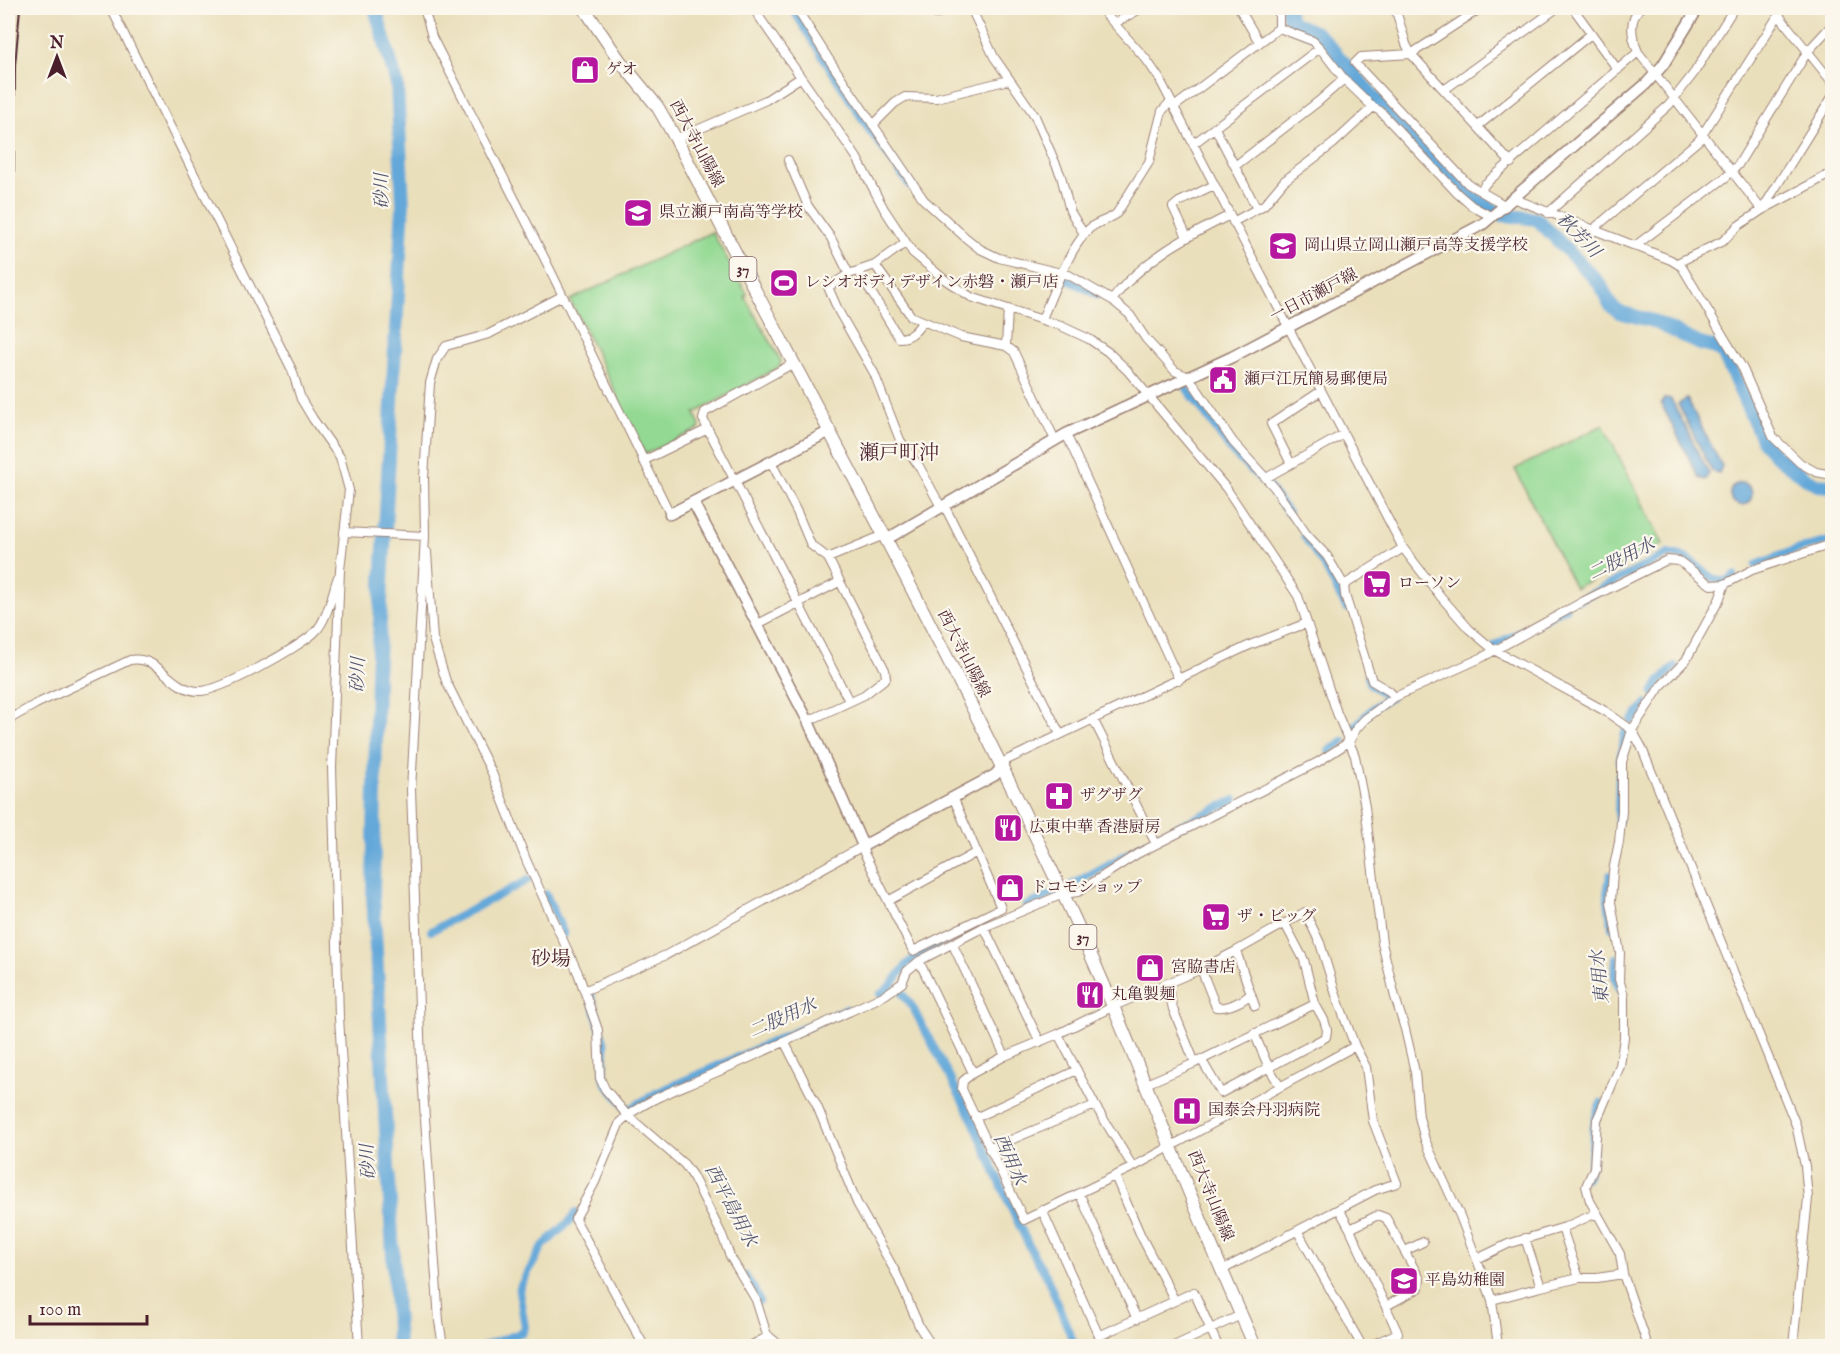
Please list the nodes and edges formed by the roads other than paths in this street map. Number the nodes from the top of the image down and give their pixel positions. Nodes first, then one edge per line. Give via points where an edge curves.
1 (111, 8) edge
2 (424, 8) edge
3 (584, 8) edge
4 (753, 8) edge
5 (796, 8) edge
6 (926, 8) edge
7 (948, 8) edge
8 (971, 8) edge
9 (1100, 8) edge
10 (1142, 8) edge
11 (1239, 8) edge
12 (1279, 8) edge
13 (1400, 8) edge
14 (1481, 8) edge
15 (1557, 8) edge
16 (1574, 8) edge
17 (1698, 8) edge
18 (1734, 8) edge
19 (1635, 9) edge
20 (1778, 9) edge
21 (1114, 23) junction
22 (1833, 25) edge
23 (1279, 28) junction
24 (1591, 34) junction
25 (1259, 42) junction
26 (1320, 48) junction
27 (1808, 51) junction
28 (1638, 52) junction
29 (1411, 54) junction
30 (1618, 70) junction
31 (1655, 75) junction
32 (800, 78) junction
33 (1344, 79) junction
34 (1009, 80) junction
35 (1833, 82) edge
36 (1444, 90) junction
37 (1833, 97) edge
38 (1674, 99) junction
39 (1173, 104) junction
40 (1373, 107) junction
41 (873, 125) junction
42 (1478, 126) junction
43 (1215, 128) junction
44 (1703, 135) junction
45 (676, 139) junction
46 (1193, 144) junction
47 (788, 160) dead end
48 (1511, 163) junction
49 (1235, 166) junction
50 (1732, 172) junction
51 (1833, 173) edge
52 (1214, 184) junction
53 (1481, 191) junction
54 (1257, 209) junction
55 (1503, 209) junction
56 (1762, 210) junction
57 (1548, 213) junction
58 (1231, 218) junction
59 (1594, 231) junction
60 (1084, 234) junction
61 (1187, 237) junction
62 (905, 243) junction
63 (1636, 248) junction
64 (1677, 263) junction
65 (875, 265) junction
66 (859, 272) junction
67 (1062, 273) junction
68 (849, 274) junction
69 (562, 296) junction
70 (1112, 300) junction
71 (1008, 309) junction
72 (1042, 319) junction
73 (922, 322) junction
74 (1288, 326) junction
75 (1006, 346) junction
76 (792, 364) junction
77 (1189, 377) junction
78 (1321, 391) junction
79 (1149, 396) junction
80 (708, 429) junction
81 (828, 432) junction
82 (1066, 434) junction
83 (1344, 434) junction
84 (1055, 440) junction
85 (643, 461) junction
86 (771, 462) junction
87 (1291, 464) junction
88 (1833, 475) edge
89 (1266, 478) junction
90 (735, 481) junction
91 (693, 502) junction
92 (942, 506) junction
93 (670, 514) joint
94 (344, 532) junction
95 (425, 536) junction
96 (885, 537) junction
97 (1833, 544) edge
98 (1402, 548) junction
99 (828, 558) junction
100 (340, 570) junction
101 (839, 582) junction
102 (1725, 584) junction
103 (1344, 585) junction
104 (799, 603) junction
105 (1307, 623) junction
106 (759, 624) junction
107 (1494, 650) junction
108 (1179, 680) junction
109 (1395, 697) junction
110 (849, 701) junction
111 (1093, 719) junction
112 (8, 720) edge
113 (808, 721) junction
114 (1632, 730) junction
115 (1060, 734) junction
116 (1349, 742) junction
117 (1002, 767) junction
118 (953, 797) junction
119 (1156, 844) junction
120 (863, 846) junction
121 (977, 852) junction
122 (1063, 894) junction
123 (888, 901) junction
124 (1285, 924) junction
125 (984, 927) junction
126 (953, 945) junction
127 (1236, 951) junction
128 (919, 961) junction
129 (1201, 969) junction
130 (1167, 983) junction
131 (584, 991) junction
132 (1251, 994) junction
133 (1315, 1004) junction
134 (1255, 1005) dead end
135 (1114, 1006) junction
136 (1254, 1033) junction
137 (1058, 1035) junction
138 (784, 1041) junction
139 (1040, 1042) junction
140 (1355, 1046) junction
141 (1005, 1056) junction
142 (1198, 1061) junction
143 (1269, 1068) junction
144 (1077, 1070) junction
145 (973, 1073) junction
146 (1146, 1084) junction
147 (1280, 1086) junction
148 (1095, 1105) junction
149 (627, 1115) junction
150 (975, 1118) junction
151 (1171, 1146) junction
152 (989, 1149) junction
153 (1133, 1167) junction
154 (1115, 1176) junction
155 (1079, 1193) junction
156 (1339, 1209) junction
157 (1042, 1210) junction
158 (1597, 1213) junction
159 (1562, 1228) junction
160 (1350, 1229) junction
161 (1298, 1232) junction
162 (1525, 1238) junction
163 (1423, 1242) dead end
164 (1405, 1251) junction
165 (1477, 1259) junction
166 (1222, 1270) junction
167 (1623, 1274) junction
168 (1579, 1278) junction
169 (1541, 1287) junction
170 (1174, 1299) junction
171 (1492, 1300) junction
172 (1386, 1306) junction
173 (1241, 1315) junction
174 (1137, 1319) junction
175 (1210, 1330) junction
176 (769, 1336) junction
177 (359, 1347) edge
178 (443, 1347) edge
179 (644, 1347) edge
180 (750, 1347) edge
181 (781, 1347) edge
182 (932, 1347) edge
183 (1174, 1347) edge
184 (1218, 1347) edge
185 (1255, 1347) edge
186 (1362, 1347) edge
187 (1369, 1347) edge
188 (1498, 1347) edge
189 (1648, 1347) edge
190 (1793, 1347) edge

1 - 94 street via 292,370 302,399 340,457 349,490
2 - 69 street via 432,37
3 - 45 main road, 西大寺山陽線 / 37 via 657,106
4 - 32 street
5 - 41 street
6 - 7 street via 936,14
8 - 34 street
9 - 21 street
10 - 21 street
11 - 25 street
12 - 23 street
13 - 29 street via 1397,14
14 - 29 street
15 - 36 street
16 - 24 street
17 - 31 main road, 一日市瀬戸線
18 - 38 street via 1695,73
19 - 28 street via 1633,40
20 - 27 street
20 - 44 street
21 - 39 street via 1146,59
22 - 27 street
23 - 25 street
23 - 26 street via 1313,41
24 - 30 street
24 - 42 street
25 - 39 street
26 - 33 street
26 - 43 street
27 - 35 street
27 - 50 street
28 - 30 street
28 - 31 street
29 - 36 street
29 - 53 street via 1361,57 1355,63 1461,177
30 - 48 street
31 - 38 street
31 - 55 main road, 一日市瀬戸線
32 - 45 street via 766,100
32 - 62 street via 857,158
33 - 40 street
33 - 49 street
34 - 41 street via 936,98 905,97
34 - 60 street via 1035,116 1061,176 1070,211
36 - 42 street
37 - 56 street
38 - 44 street
38 - 57 street
39 - 46 street
39 - 60 street via 1162,111 1149,162 1117,213
40 - 54 street via 1284,181
40 - 55 street via 1472,206
41 - 67 street via 924,200 980,249 999,258
42 - 48 street
43 - 46 street
43 - 49 street
44 - 50 street
44 - 59 street
45 - 76 main road, 西大寺山陽線 / 37
46 - 52 street
47 - 68 street via 808,206 831,238
48 - 53 street
49 - 54 street
50 - 56 street
50 - 63 street
51 - 56 street
52 - 58 street
52 - 61 street via 1173,207
53 - 55 street
54 - 58 street
55 - 57 street
55 - 74 main road, 一日市瀬戸線 via 1473,230
56 - 64 street via 1723,241
57 - 59 street
58 - 61 street
58 - 74 street
59 - 63 street
60 - 67 street
61 - 70 street via 1149,261
62 - 65 street
62 - 71 street via 923,263 971,297
63 - 64 street
64 - 88 street via 1732,348 1773,437 1800,463
65 - 66 street
65 - 73 street via 905,310
66 - 68 street
66 - 73 street via 898,338 918,330
67 - 70 street
67 - 72 street
68 - 92 street via 828,286 874,374 900,440
69 - 85 street
69 - 95 street via 489,334 441,350 430,383
70 - 77 street via 1130,315 1175,371
71 - 72 street
71 - 75 street
72 - 79 street via 1089,339 1108,352
73 - 75 street via 961,337
74 - 77 main road, 一日市瀬戸線
74 - 78 street
75 - 84 street via 1014,352
76 - 80 street via 705,412 703,419
76 - 81 main road, 西大寺山陽線 / 37
77 - 79 main road, 一日市瀬戸線
77 - 89 street via 1233,442
78 - 83 street
78 - 87 street via 1270,424
79 - 82 main road, 一日市瀬戸線
79 - 105 street via 1226,488 1298,596
80 - 85 street
80 - 90 street
81 - 86 main road
81 - 96 main road, 西大寺山陽線 / 37
82 - 84 main road, 一日市瀬戸線
82 - 108 street
83 - 87 street
83 - 98 street
84 - 92 main road, 一日市瀬戸線
85 - 93 street
86 - 90 main road
86 - 99 street via 811,545
87 - 89 street
89 - 103 street via 1327,556
90 - 91 main road
90 - 104 street
91 - 93 main road
91 - 106 main road
92 - 96 main road, 一日市瀬戸線
92 - 115 street
94 - 95 street
94 - 100 street
95 - 131 street via 433,639 446,681 492,773
95 - 178 street via 411,790 421,1061
96 - 99 street
96 - 117 main road, 西大寺山陽線 / 37
97 - 102 street via 1752,570
98 - 103 street
98 - 107 street via 1469,629
99 - 101 street
100 - 112 street via 317,631 224,684 197,691 182,686 141,658
100 - 177 street via 333,727 334,841 339,1017
101 - 104 street
101 - 110 street via 886,678
102 - 107 street via 1711,585 1679,561 1667,560
102 - 114 street via 1686,660 1660,687
103 - 109 street via 1372,681
104 - 106 street
104 - 110 street
105 - 108 street via 1250,645
105 - 116 street
106 - 113 main road
107 - 109 street
107 - 114 street
108 - 111 street
109 - 116 street via 1365,719
110 - 113 street
111 - 115 street
111 - 119 street
113 - 120 main road
114 - 158 street via 1622,762 1622,811 1611,902 1620,953 1624,1037 1620,1066 1597,1120 1594,1168 1586,1186
114 - 190 street via 1796,1125 1808,1198
115 - 117 street via 1007,760
116 - 119 street via 1318,762
116 - 165 street via 1365,807 1382,943 1410,1050 1419,1117 1425,1140
117 - 118 main road via 995,775
117 - 122 main road, 西大寺山陽線 / 37
118 - 120 main road
118 - 121 street
119 - 122 street via 1078,892
120 - 123 street
120 - 131 street via 666,955
121 - 123 street
121 - 123 street via 1001,908 913,951
122 - 125 street
122 - 135 main road, 西大寺山陽線 / 37
124 - 127 street
124 - 133 street via 1304,960
124 - 140 street via 1305,912 1320,943
125 - 126 street
125 - 139 street
126 - 128 street
126 - 141 street
127 - 129 street
127 - 132 street
128 - 138 street via 907,971 902,983 885,995
128 - 145 street
129 - 130 street
129 - 132 street via 1216,1007
130 - 135 street
130 - 142 street via 1173,1009
131 - 149 street via 598,1030 600,1078
132 - 134 street
133 - 136 street
133 - 143 street via 1324,1020 1326,1037
135 - 137 street
135 - 146 main road, 西大寺山陽線 / 37
136 - 142 street
136 - 143 street
137 - 139 street
137 - 144 street
138 - 149 street via 660,1096
138 - 182 street via 817,1106 857,1203
139 - 141 street
140 - 147 street
140 - 156 street via 1366,1066 1373,1121 1397,1183
141 - 145 street
142 - 143 street via 1221,1093
142 - 146 street
143 - 147 street
144 - 148 street
144 - 150 street
145 - 150 street via 963,1081 963,1089
146 - 151 main road, 西大寺山陽線 / 37
147 - 151 street
148 - 152 street
148 - 153 street
149 - 176 street via 692,1175 730,1256 756,1300
149 - 179 street via 620,1122 575,1219
150 - 152 street
151 - 153 street
151 - 166 main road, 西大寺山陽線 / 37
152 - 157 street via 1024,1220
153 - 154 street
154 - 155 street
154 - 170 street
155 - 157 street
155 - 174 street
156 - 160 street
156 - 161 street
157 - 174 street via 1099,1336
158 - 159 street
158 - 167 street via 1620,1254
159 - 162 street
159 - 168 street
160 - 164 street via 1378,1215 1386,1218
160 - 172 street
161 - 166 street
161 - 186 street
162 - 165 street
162 - 169 street
163 - 164 street
164 - 172 street via 1420,1279 1419,1288
165 - 171 street
166 - 173 main road, 西大寺山陽線 / 37
167 - 168 street
167 - 189 street
168 - 169 street
169 - 171 street
170 - 174 street
170 - 175 street via 1194,1292
171 - 188 street
172 - 187 street via 1398,1333
173 - 175 street
173 - 185 main road, 西大寺山陽線 / 37
175 - 183 street
175 - 184 street
176 - 180 street
176 - 181 street

